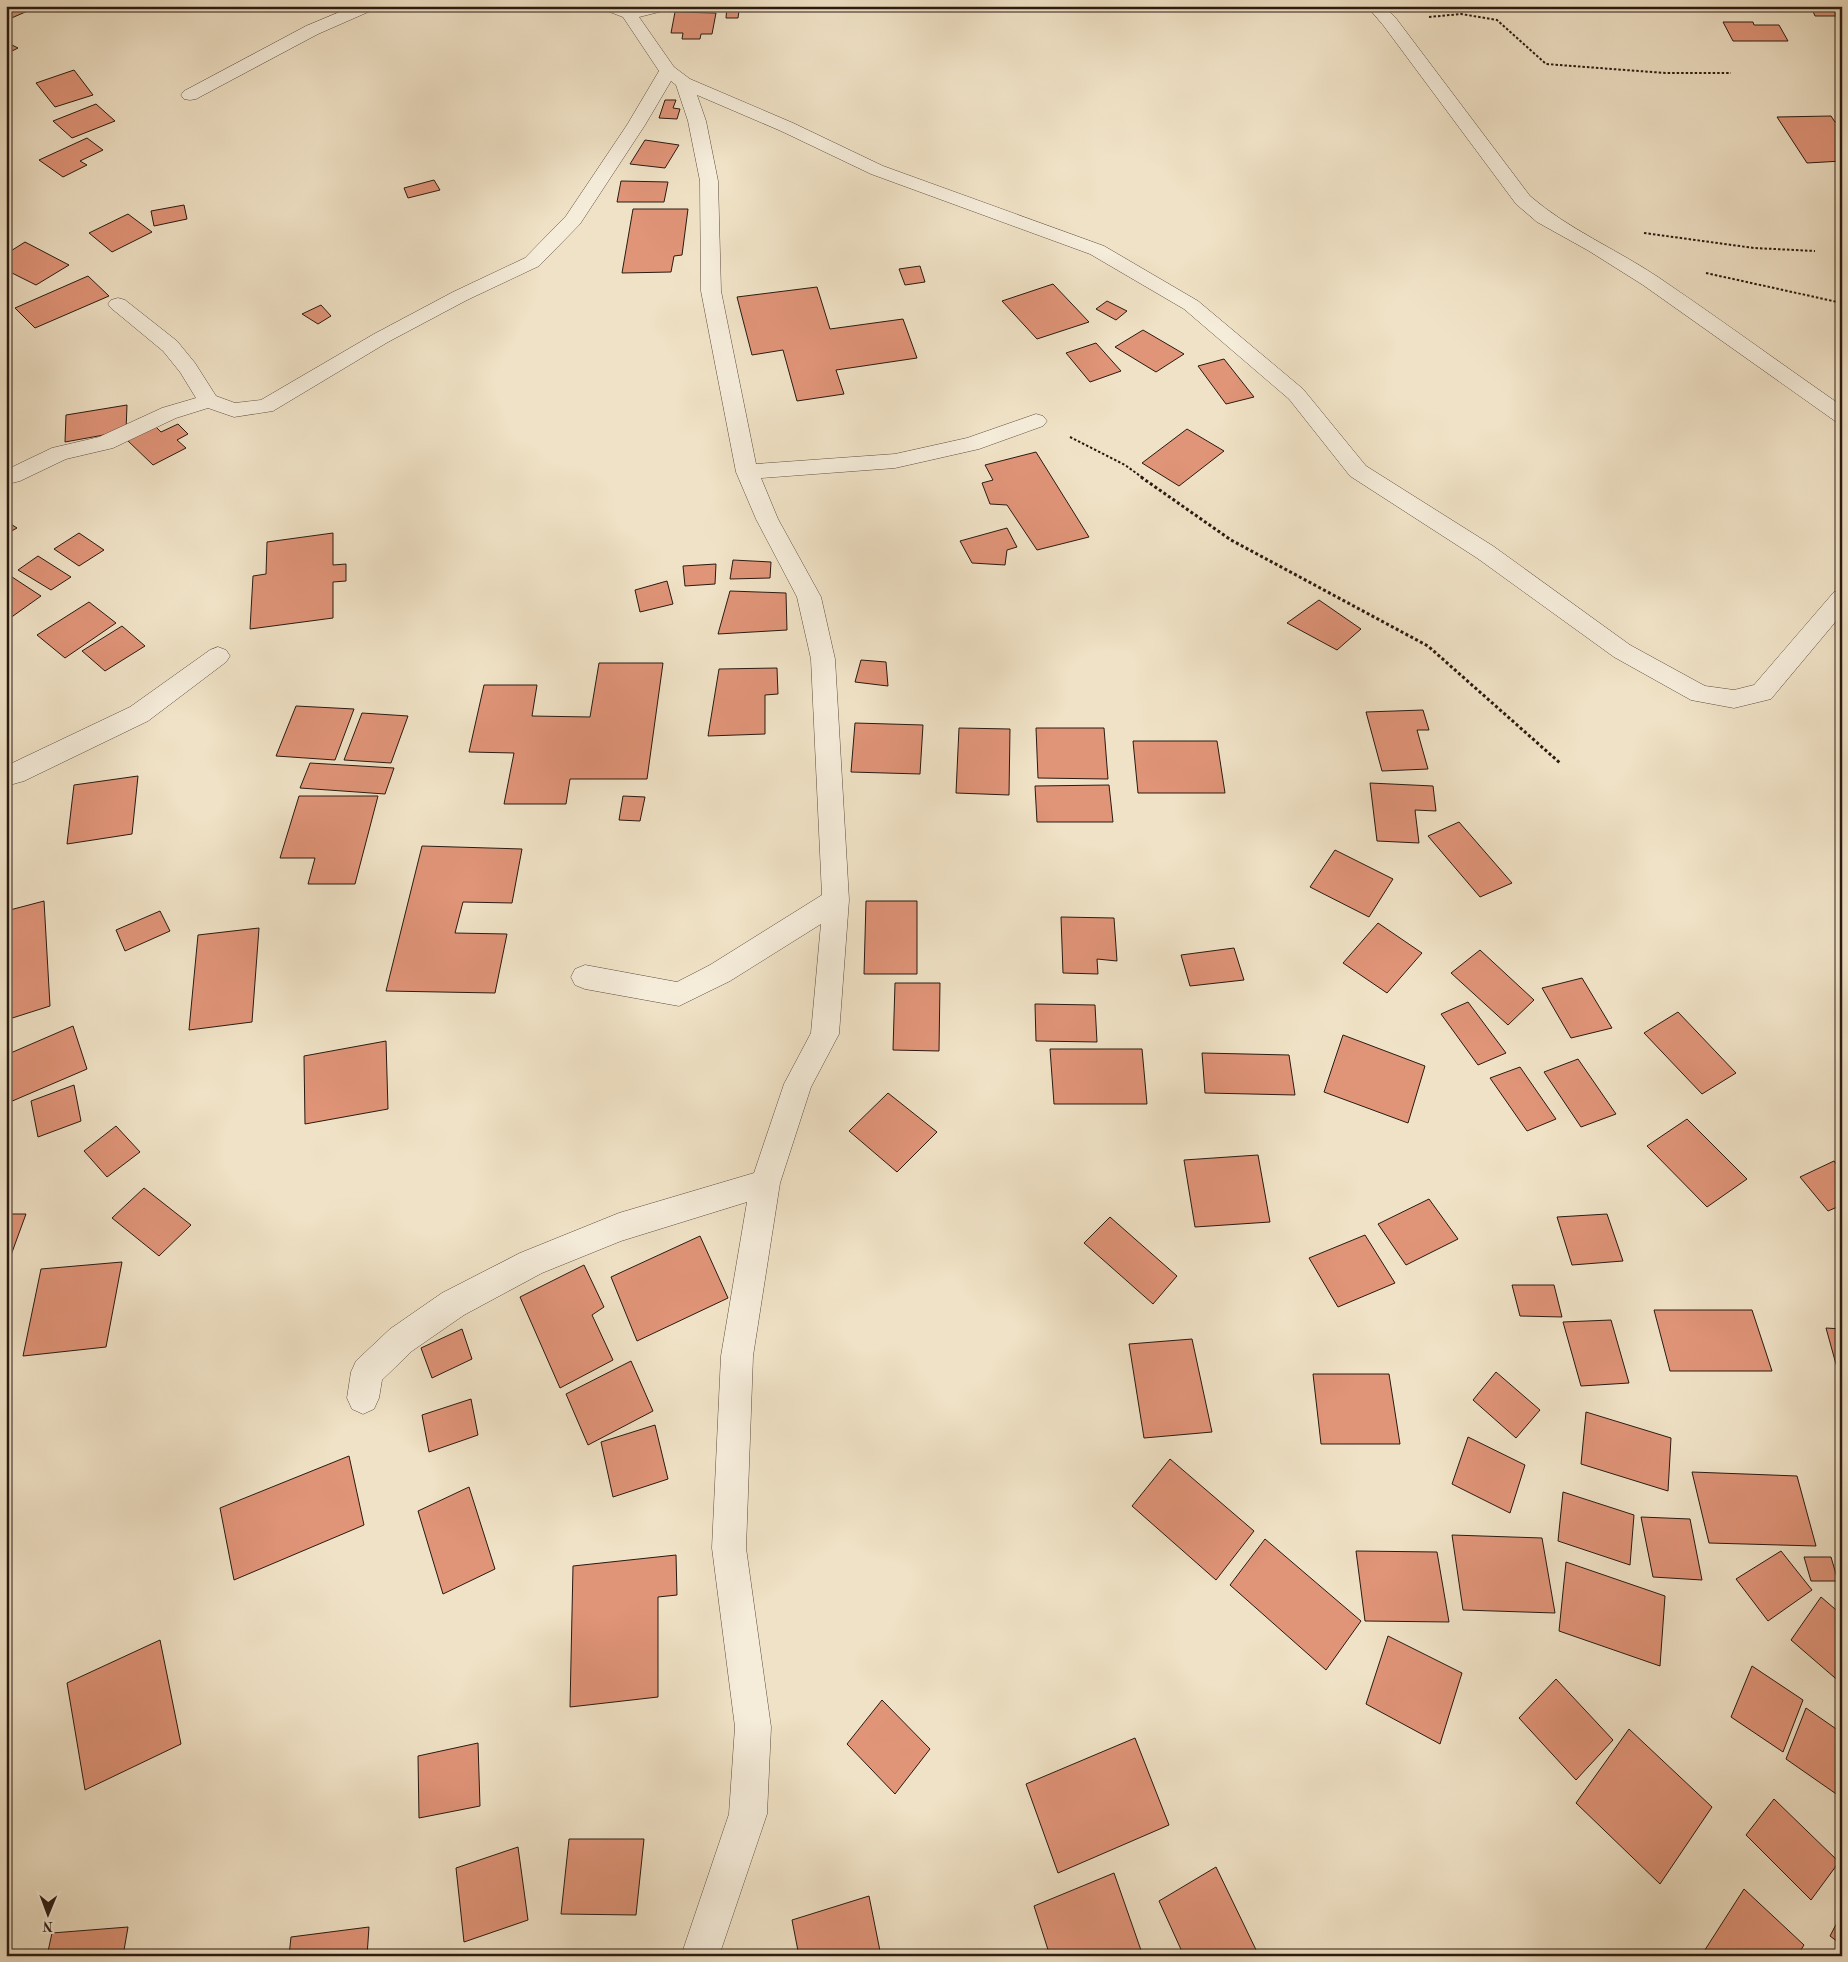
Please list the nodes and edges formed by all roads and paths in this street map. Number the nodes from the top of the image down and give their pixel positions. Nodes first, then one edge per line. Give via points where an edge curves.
1 (369, 6) edge
2 (665, 6) edge
3 (1375, 6) edge
4 (619, 9) edge
5 (1389, 21) junction
6 (668, 71) junction
7 (1731, 73) dead end
8 (684, 83) junction
9 (190, 95) dead end
10 (1642, 233) dead end
11 (1815, 251) dead end
12 (1700, 272) dead end
13 (1842, 303) edge
14 (118, 304) dead end
15 (209, 401) junction
16 (1842, 416) edge
17 (1036, 421) joint
18 (746, 472) junction
19 (12, 476) dead end
20 (1842, 598) edge
21 (218, 656) dead end
22 (1560, 763) dead end
23 (6, 776) edge
24 (836, 900) junction
25 (586, 977) dead end
26 (765, 1182) junction
27 (363, 1398) dead end
28 (700, 1956) edge

1 - 9 street via 312,30
2 - 4 street
3 - 5 street
4 - 6 street
5 - 7 path via 1461,14 1497,20 1546,64 1665,73
5 - 16 street via 1523,200 1544,218 1650,281
6 - 8 street
6 - 15 street via 636,126 573,220 532,262 381,338 266,406 234,410
8 - 18 street via 697,120 709,181 711,291
8 - 20 street via 877,170 1098,250 1191,305 1296,394 1358,471 1485,552 1622,651 1700,694 1734,699 1762,693
10 - 11 path via 1754,248
12 - 13 path
14 - 15 street via 170,346
15 - 19 street via 168,413 105,443 60,453
17 - 18 street via 971,444 895,461
17 - 22 path via 1124,465 1231,540 1428,646
18 - 24 street via 767,519 810,597 823,659
21 - 23 street via 139,714
24 - 25 street via 720,973 678,994
24 - 26 street via 825,1034 798,1084
26 - 27 street via 619,1227 531,1263 453,1304 401,1340 367,1372
26 - 28 street via 737,1356 729,1548 753,1727 748,1814

